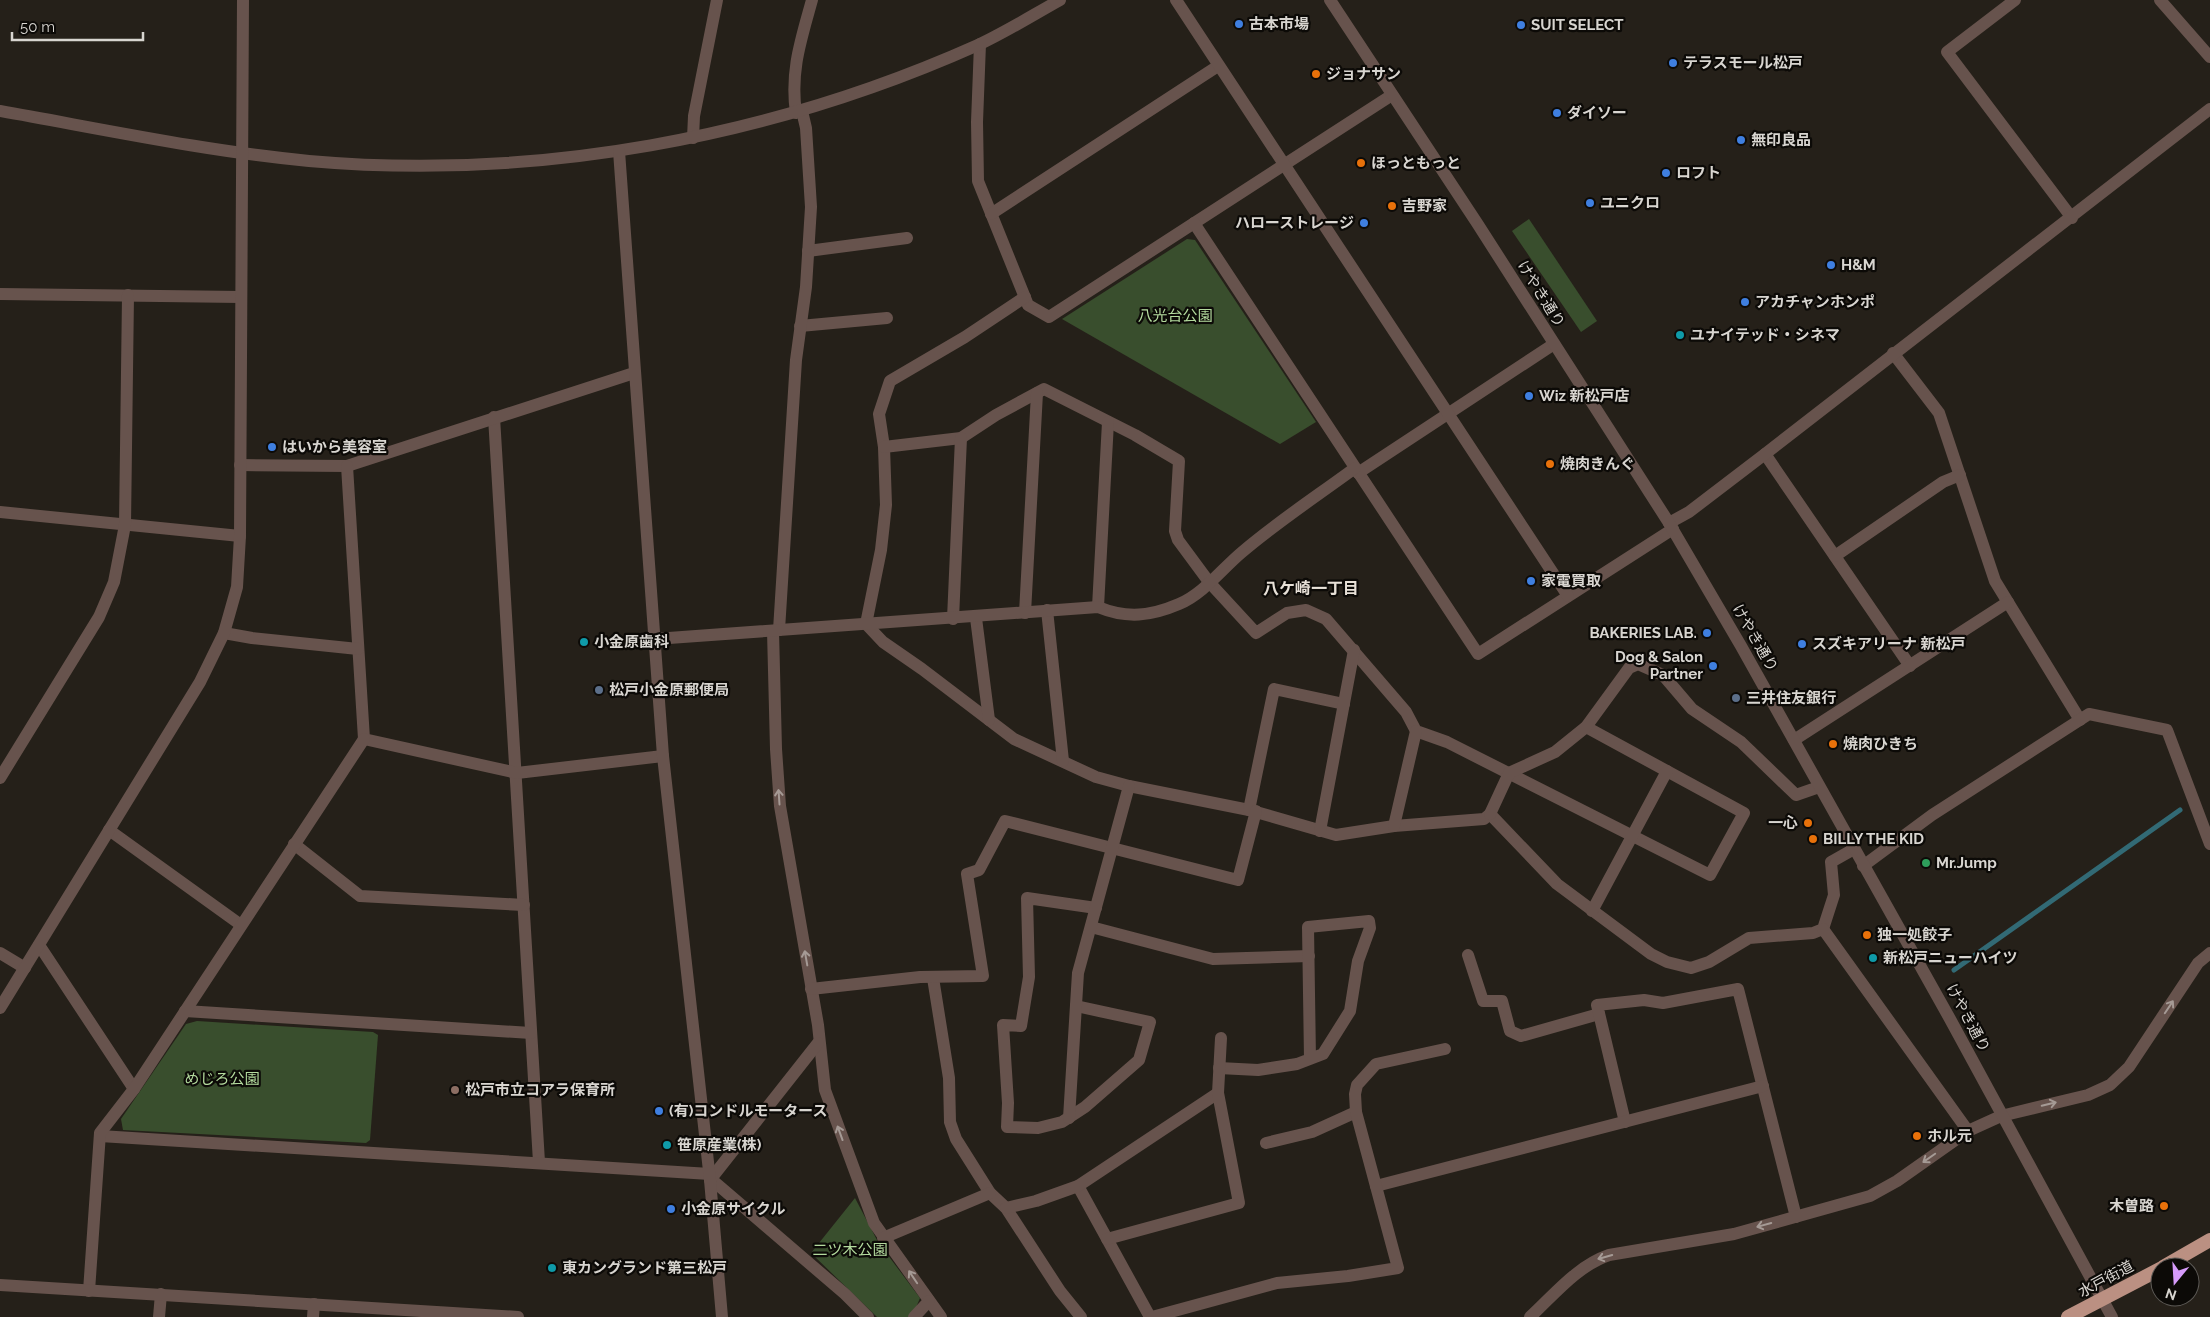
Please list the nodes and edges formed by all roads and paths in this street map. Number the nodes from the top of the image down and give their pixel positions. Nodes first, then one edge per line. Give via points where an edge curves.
1 (243, 0) edge
2 (717, 0) edge
3 (812, 0) edge
4 (1060, 0) edge
5 (1176, 0) edge
6 (1330, 0) edge
7 (2015, 0) edge
8 (2160, 0) edge
9 (980, 44) junction
10 (2210, 57) edge
11 (1218, 66) junction
12 (1392, 95) junction
13 (2210, 109) edge
14 (0, 111) edge
15 (799, 112) junction
16 (693, 138) junction
17 (619, 151) junction
18 (242, 153) junction
19 (1286, 166) junction
20 (991, 214) junction
21 (2072, 218) junction
22 (1194, 223) junction
23 (907, 238) dead end
24 (808, 251) junction
25 (0, 294) edge
26 (128, 295) junction
27 (241, 297) junction
28 (1025, 298) junction
29 (887, 318) dead end
30 (800, 326) junction
31 (1554, 344) junction
32 (1893, 353) junction
33 (634, 373) junction
34 (1037, 393) junction
35 (1448, 414) junction
36 (494, 417) junction
37 (1108, 422) junction
38 (961, 438) junction
39 (884, 447) junction
40 (1765, 454) junction
41 (240, 465) junction
42 (348, 466) junction
43 (1356, 471) junction
44 (1960, 475) junction
45 (0, 512) edge
46 (126, 525) junction
47 (1671, 526) junction
48 (240, 536) junction
49 (1835, 556) junction
50 (1209, 582) junction
51 (1568, 596) junction
52 (2008, 602) junction
53 (1098, 607) junction
54 (1047, 610) junction
55 (1025, 613) junction
56 (976, 618) junction
57 (953, 619) junction
58 (866, 624) junction
59 (776, 631) junction
60 (224, 633) junction
61 (655, 638) junction
62 (358, 649) junction
63 (1354, 650) junction
64 (1910, 666) junction
65 (1344, 704) junction
66 (989, 720) junction
67 (2080, 720) junction
68 (1586, 727) junction
69 (1416, 731) junction
70 (364, 739) junction
71 (1794, 740) junction
72 (663, 756) junction
73 (1063, 761) junction
74 (1667, 771) junction
75 (517, 773) junction
76 (1510, 773) junction
77 (0, 778) edge
78 (1129, 786) junction
79 (1820, 787) junction
80 (1252, 810) junction
81 (1490, 814) junction
82 (1394, 826) junction
83 (109, 830) junction
84 (1320, 831) junction
85 (1632, 834) junction
86 (294, 844) junction
87 (2210, 844) edge
88 (1113, 848) junction
89 (1854, 849) junction
90 (1863, 866) junction
91 (524, 905) junction
92 (1096, 908) junction
93 (1592, 911) junction
94 (241, 925) junction
95 (1091, 927) junction
96 (1823, 930) junction
97 (39, 945) junction
98 (0, 953) edge
99 (2210, 953) edge
100 (1468, 955) dead end
101 (1308, 956) junction
102 (25, 968) junction
103 (933, 978) junction
104 (812, 990) junction
105 (1076, 1006) junction
106 (0, 1008) edge
107 (185, 1011) junction
108 (1599, 1014) junction
109 (531, 1033) junction
110 (1221, 1038) dead end
111 (818, 1043) junction
112 (1445, 1049) dead end
113 (1310, 1060) junction
114 (1218, 1068) junction
115 (1764, 1086) junction
116 (134, 1089) junction
117 (1218, 1093) junction
118 (1356, 1112) junction
119 (2001, 1116) junction
120 (1069, 1118) junction
121 (1625, 1122) junction
122 (1968, 1131) junction
123 (100, 1136) junction
124 (1266, 1143) dead end
125 (539, 1162) junction
126 (710, 1178) junction
127 (1078, 1186) junction
128 (1376, 1186) junction
129 (990, 1193) junction
130 (1006, 1208) junction
131 (1796, 1217) junction
132 (883, 1238) junction
133 (1107, 1239) junction
134 (2210, 1240) edge
135 (2180, 1257) edge
136 (2150, 1274) edge
137 (0, 1285) edge
138 (90, 1290) junction
139 (161, 1294) junction
140 (2103, 1300) junction
141 (929, 1301) junction
142 (313, 1310) edge
143 (159, 1317) edge
144 (518, 1317) edge
145 (722, 1317) edge
146 (868, 1317) edge
147 (914, 1317) edge
148 (941, 1317) edge
149 (1081, 1317) edge
150 (1151, 1317) edge
151 (1530, 1317) edge
152 (2068, 1317) edge
153 (2112, 1317) edge

1 - 18 street
2 - 16 street via 694,116
3 - 15 street via 794,66 793,91
4 - 9 street
5 - 11 street
6 - 12 street, けやき通り
7 - 21 street via 1947,52
8 - 10 street
9 - 15 street via 850,96
9 - 20 street via 978,181
11 - 19 street
11 - 20 street
12 - 19 street
12 - 31 street, けやき通り
13 - 21 street
14 - 18 street
15 - 16 street
15 - 24 street via 806,128 812,208
16 - 17 street
17 - 18 street via 519,162 436,165 319,161
17 - 33 street
18 - 27 street
19 - 22 street
19 - 35 street
20 - 28 street
21 - 32 street
22 - 28 street via 1049,317 1028,305
22 - 43 street
23 - 24 street
24 - 30 street
25 - 26 street
26 - 27 street
26 - 46 street
27 - 41 street
28 - 39 street via 890,381 879,414
29 - 30 street
30 - 59 street
31 - 35 street
31 - 47 street, けやき通り
32 - 40 street
32 - 44 street via 1940,413
33 - 36 street
33 - 61 street
34 - 37 street via 1044,389
34 - 38 street
34 - 55 street
35 - 43 street
35 - 51 street
36 - 42 street
36 - 75 street
37 - 50 street via 1179,461 1175,532
37 - 53 street
38 - 39 street
38 - 57 street
39 - 58 street via 886,505 882,550
40 - 47 street
40 - 49 street
41 - 42 street
41 - 48 street
42 - 62 street
43 - 50 street via 1242,552
43 - 51 street via 1478,654
44 - 49 street via 1943,482
44 - 52 street via 1990,568
45 - 46 street
46 - 48 street
46 - 77 street via 114,582 99,617
47 - 51 street
47 - 71 street, けやき通り
48 - 60 street via 237,587
49 - 64 street
50 - 53 street via 1181,604 1150,615 1116,614
50 - 63 street via 1256,633 1287,613 1306,610 1326,619
52 - 64 street
52 - 67 street
53 - 54 street
54 - 55 street
54 - 73 street
55 - 56 street
56 - 57 street
56 - 66 street
57 - 58 street
58 - 59 street
58 - 66 street via 884,642
59 - 61 street
104 -> 59 street via 780,806 776,749
60 - 62 street
60 - 83 street via 200,682
61 - 72 street
62 - 70 street
63 - 65 street
63 - 69 street via 1406,712
64 - 71 street
65 - 80 street via 1274,689
65 - 84 street
66 - 73 street via 1014,739
67 - 87 street via 2089,714 2167,730
67 - 90 street via 1932,814
68 - 74 street
68 - 76 street via 1555,752
68 - 79 street via 1629,668 1638,664 1663,675 1692,709 1741,742 1796,795
69 - 76 street via 1447,742
69 - 82 street
70 - 75 street
70 - 86 street
71 - 79 street, けやき通り
72 - 75 street
72 - 126 street
73 - 78 street
74 - 85 street
74 - 85 street via 1744,813 1710,875
75 - 91 street
76 - 81 street
76 - 85 street
78 - 80 street
78 - 88 street
79 - 89 street, けやき通り
80 - 84 street
80 - 88 street via 1238,880
81 - 82 street via 1484,819
81 - 93 street via 1557,884
82 - 84 street via 1336,835
83 - 94 street
83 - 97 street
85 - 93 street
86 - 91 street via 360,896
86 - 94 street
88 - 92 street
88 - 103 street via 1005,821 980,870 967,874 983,976
89 - 90 street, けやき通り
89 - 96 street via 1831,862 1834,895
90 - 119 street, けやき通り
91 - 109 street
92 - 95 street
92 - 120 street via 1027,898 1029,977 1021,1026 1003,1025 1007,1127 1038,1128
93 - 96 street via 1651,954 1691,968 1709,962 1749,938
94 - 107 street
95 - 101 street via 1213,959
95 - 105 street via 1078,973
96 - 122 street
97 - 102 street
97 - 116 street
98 - 102 street
119 -> 99 street via 2088,1095 2110,1084 2129,1067 2198,963
100 - 108 street via 1482,1001 1502,1001 1510,1031 1521,1036
101 - 113 street
101 - 113 street via 1308,926 1369,921 1370,928 1358,961 1350,1011 1323,1054
102 - 106 street
103 - 104 street
103 - 129 street via 949,1078 950,1122 962,1151
104 - 111 street
105 - 120 street
105 - 120 street via 1150,1022 1139,1060
107 - 109 street
107 - 116 street
108 - 115 street via 1597,1005 1644,1000 1663,1003 1738,988
108 - 121 street
109 - 125 street
110 - 114 street
111 - 126 street
132 -> 111 street via 861,1191 825,1090
112 - 118 street via 1376,1064 1357,1085
113 - 114 street via 1258,1070
114 - 117 street
115 - 121 street
115 - 131 street
116 - 123 street
117 - 127 street
117 - 133 street via 1239,1203
118 - 124 street via 1312,1132
118 - 128 street
119 - 122 street
119 - 140 street, けやき通り
121 - 128 street
122 -> 131 street via 1870,1196
123 - 125 street
123 - 138 street
125 - 126 street
126 - 145 street
126 - 146 street
127 - 130 street
127 - 133 street
128 - 150 street via 1398,1268 1277,1283
129 - 130 street
129 - 132 street
130 - 149 street via 1060,1291
131 -> 151 street via 1701,1240 1609,1255 1583,1268
141 -> 132 street
133 - 150 street
134 - 135 highway
136 - 140 highway, 水戸街道
137 - 138 street
138 - 139 street
139 - 142 street
139 - 143 street
140 - 152 highway, 水戸街道
140 - 153 street, けやき通り
141 - 147 street
141 - 148 street
142 - 144 street

